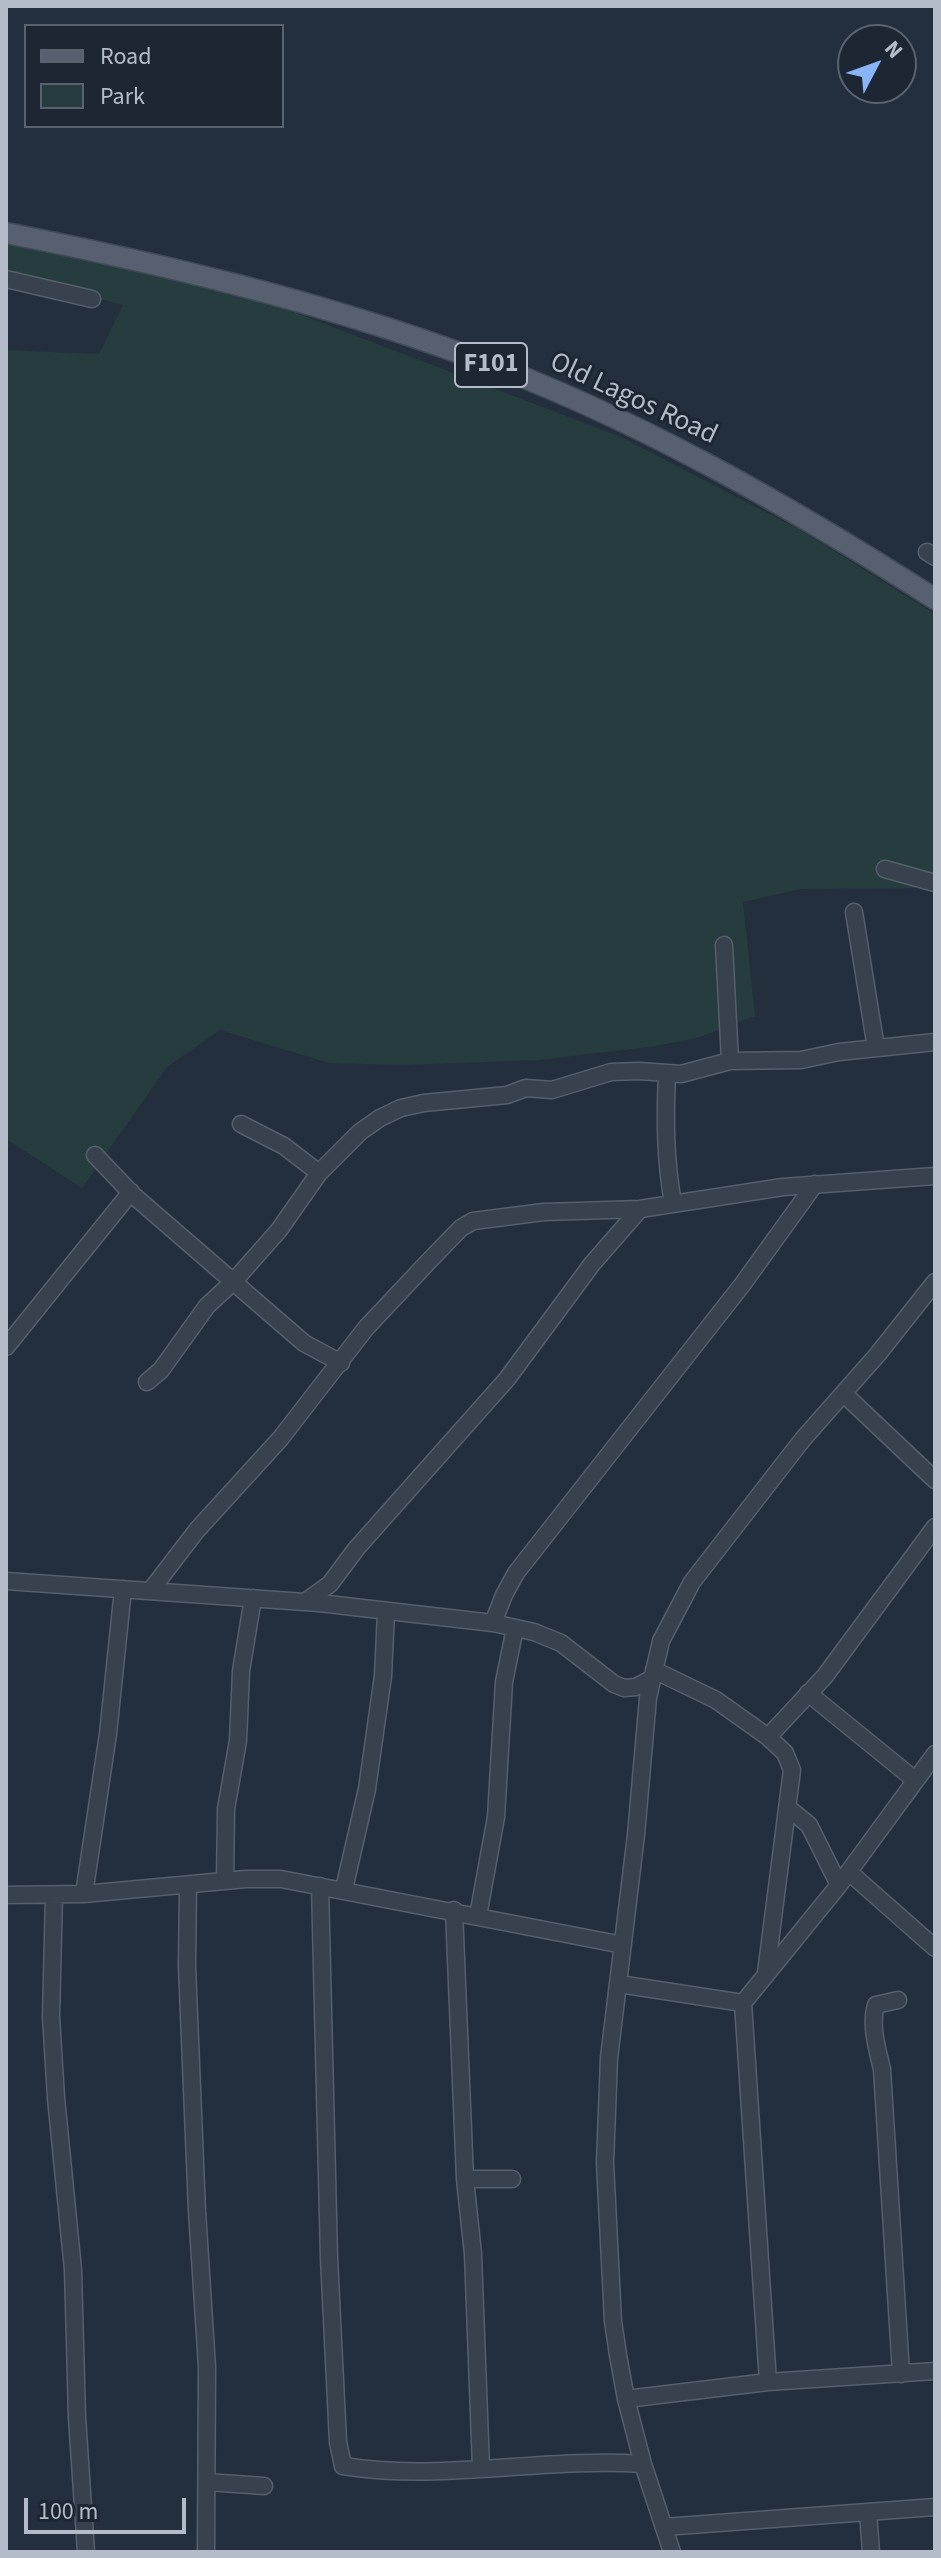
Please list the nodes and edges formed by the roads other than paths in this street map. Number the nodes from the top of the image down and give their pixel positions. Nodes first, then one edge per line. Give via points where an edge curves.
1 (6, 233) edge
2 (6, 279) edge
3 (92, 299) dead end
4 (935, 599) edge
5 (885, 869) dead end
6 (935, 883) edge
7 (854, 912) dead end
8 (724, 945) dead end
9 (935, 1042) edge
10 (876, 1048) junction
11 (730, 1061) junction
12 (667, 1074) junction
13 (241, 1124) dead end
14 (95, 1155) dead end
15 (319, 1173) junction
16 (935, 1176) edge
17 (815, 1184) junction
18 (131, 1192) junction
19 (673, 1203) junction
20 (640, 1209) junction
21 (616, 1211) junction
22 (618, 1233) junction
23 (234, 1281) junction
24 (935, 1282) edge
25 (6, 1347) edge
26 (341, 1363) junction
27 (147, 1382) dead end
28 (844, 1394) junction
29 (935, 1480) edge
30 (935, 1527) edge
31 (6, 1581) edge
32 (330, 1584) junction
33 (123, 1589) junction
34 (151, 1590) junction
35 (253, 1598) junction
36 (305, 1602) junction
37 (333, 1605) junction
38 (386, 1612) junction
39 (493, 1623) junction
40 (515, 1628) junction
41 (653, 1674) junction
42 (808, 1693) junction
43 (768, 1737) junction
44 (933, 1760) edge
45 (915, 1780) junction
46 (788, 1808) junction
47 (844, 1879) junction
48 (225, 1881) junction
49 (188, 1885) junction
50 (320, 1886) junction
51 (344, 1889) junction
52 (84, 1894) junction
53 (6, 1895) edge
54 (54, 1895) junction
55 (454, 1910) junction
56 (478, 1916) junction
57 (623, 1945) junction
58 (935, 1948) edge
59 (766, 1975) junction
60 (619, 1984) junction
61 (898, 2000) dead end
62 (743, 2003) junction
63 (465, 2179) junction
64 (512, 2179) dead end
65 (935, 2371) edge
66 (901, 2374) junction
67 (768, 2382) junction
68 (626, 2399) junction
69 (643, 2464) junction
70 (481, 2468) junction
71 (207, 2482) junction
72 (264, 2486) dead end
73 (935, 2507) edge
74 (868, 2513) junction
75 (664, 2527) junction
76 (86, 2552) edge
77 (206, 2552) edge
78 (672, 2552) edge
79 (871, 2552) edge

1 - 4 main road, Old Lagos Road / F101 via 261,289 470,356 607,415 737,480
2 - 3 street
5 - 6 street
7 - 10 street
8 - 11 street
9 - 10 street
10 - 11 street via 801,1060
11 - 12 street
12 - 15 street via 611,1072 552,1090 526,1088 401,1108 360,1132
12 - 19 street via 667,1171
13 - 15 street via 284,1146
14 - 18 street
15 - 23 street
16 - 17 street
17 - 19 street
17 - 39 street via 516,1573
18 - 23 street
18 - 25 street
19 - 20 street
20 - 21 street
20 - 22 street
21 - 22 street
21 - 26 street via 544,1212 473,1221 366,1328
22 - 32 street via 507,1379
23 - 26 street via 304,1343
23 - 27 street via 207,1306
24 - 28 street
26 - 34 street
28 - 29 street
28 - 41 street via 692,1582 661,1641
30 - 42 street
31 - 33 street
32 - 36 street
32 - 37 street
33 - 34 street
33 - 52 street
34 - 35 street
35 - 36 street
35 - 48 street via 226,1809
36 - 37 street
37 - 38 street
38 - 39 street
38 - 51 street via 367,1789
39 - 40 street
40 - 41 street via 561,1643 624,1688 636,1687
40 - 56 street via 504,1682 496,1817
41 - 43 street via 716,1700
41 - 57 street
42 - 43 street
42 - 45 street
43 - 46 street via 785,1753 792,1770
44 - 45 street
45 - 47 street
46 - 47 street via 809,1825
46 - 59 street
47 - 58 street
47 - 59 street
48 - 49 street
48 - 50 street via 281,1879
49 - 52 street
49 - 71 street
50 - 51 street
50 - 70 street via 329,2258 343,2466
51 - 55 street
52 - 54 street
53 - 54 street
54 - 76 street via 51,2016 73,2270
55 - 56 street
55 - 63 street
56 - 57 street
57 - 60 street
59 - 62 street
60 - 62 street
60 - 68 street via 609,2058 605,2163 613,2321
61 - 66 street via 876,2005 874,2011
62 - 67 street
63 - 64 street
63 - 70 street
65 - 66 street
66 - 67 street
67 - 68 street
68 - 69 street
69 - 70 street
69 - 75 street
71 - 72 street
71 - 77 street
73 - 74 street
74 - 75 street
74 - 79 street
75 - 78 street

